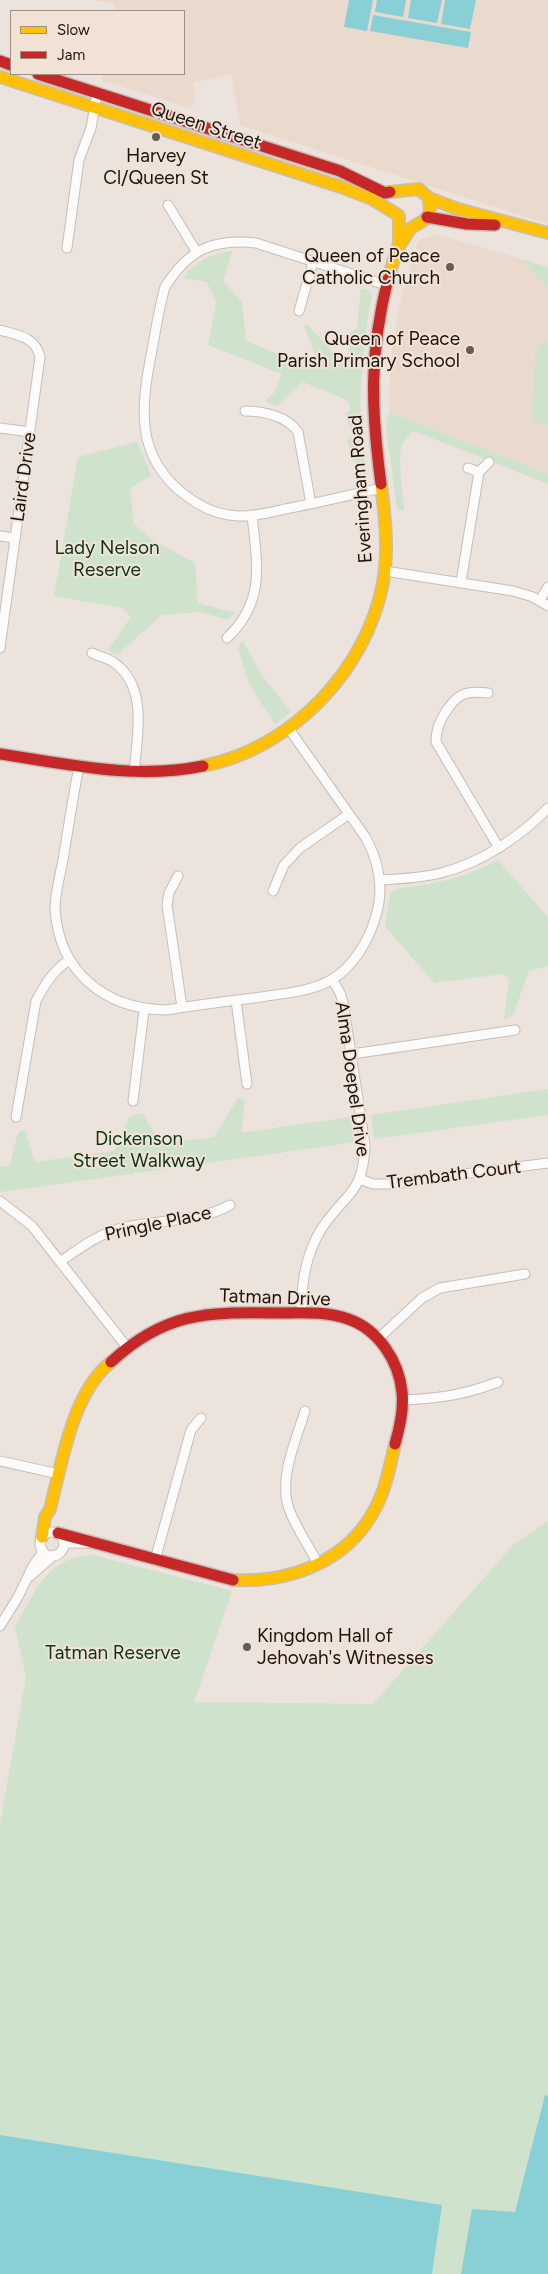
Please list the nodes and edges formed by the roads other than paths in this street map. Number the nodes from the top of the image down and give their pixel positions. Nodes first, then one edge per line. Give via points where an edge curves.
1 (41, 75) edge
2 (0, 78) edge
3 (96, 93) junction
4 (95, 109) junction
5 (406, 190) junction
6 (429, 198) junction
7 (168, 204) dead end
8 (399, 216) junction
9 (422, 220) junction
10 (548, 233) edge
11 (548, 238) edge
12 (67, 248) dead end
13 (398, 248) junction
14 (196, 252) junction
15 (313, 262) junction
16 (386, 285) junction
17 (299, 311) dead end
18 (0, 330) edge
19 (245, 411) dead end
20 (0, 428) edge
21 (30, 432) junction
22 (489, 462) dead end
23 (468, 468) dead end
24 (479, 472) junction
25 (382, 488) junction
26 (311, 504) junction
27 (252, 515) junction
28 (0, 536) edge
29 (15, 538) junction
30 (385, 571) junction
31 (461, 582) junction
32 (548, 587) edge
33 (540, 600) junction
34 (548, 606) edge
35 (227, 638) dead end
36 (0, 644) edge
37 (0, 648) edge
38 (92, 653) dead end
39 (488, 693) dead end
40 (289, 729) junction
41 (0, 754) edge
42 (79, 766) junction
43 (134, 773) junction
44 (548, 809) edge
45 (349, 814) junction
46 (499, 848) junction
47 (178, 876) dead end
48 (380, 880) junction
49 (274, 891) dead end
50 (69, 960) junction
51 (332, 980) junction
52 (236, 1000) junction
53 (182, 1008) junction
54 (144, 1010) junction
55 (515, 1030) dead end
56 (352, 1054) junction
57 (247, 1084) dead end
58 (133, 1101) dead end
59 (16, 1117) dead end
60 (548, 1163) edge
61 (360, 1179) junction
62 (0, 1201) edge
63 (230, 1204) dead end
64 (61, 1261) junction
65 (525, 1274) dead end
66 (301, 1313) junction
67 (378, 1339) junction
68 (126, 1346) junction
69 (498, 1382) dead end
70 (404, 1400) junction
71 (305, 1410) dead end
72 (200, 1418) dead end
73 (0, 1461) edge
74 (59, 1474) junction
75 (50, 1509) junction
76 (56, 1533) junction
77 (90, 1542) junction
78 (42, 1543) junction
79 (64, 1545) junction
80 (54, 1555) junction
81 (155, 1560) junction
82 (318, 1564) junction
83 (28, 1577) junction
84 (0, 1626) edge

1 - 3 street, Queen Street
2 - 4 street, Queen Street
3 - 4 street
3 - 5 street, Queen Street via 340,171 385,193
4 - 8 street, Queen Street via 341,187 372,199
4 - 12 street via 79,160
5 - 6 street via 419,189
5 - 8 street via 396,204
6 - 9 street via 431,208
6 - 10 street via 451,209
7 - 14 street
8 - 9 street via 404,221
8 - 13 street, Everingham Road
9 - 11 street via 494,225
9 - 13 street, Everingham Road via 411,228
13 - 16 street, Everingham Road
14 - 15 street via 237,241 256,243
14 - 27 street via 174,273 161,302 144,398 143,422 147,442 166,477 194,502 215,512
15 - 16 street
15 - 17 street
16 - 25 street, Everingham Road via 372,387 375,446
18 - 21 street, Laird Drive via 21,336 38,348 39,367
19 - 26 street via 263,412 292,424 298,432
20 - 21 street
21 - 29 street, Laird Drive
22 - 24 street
23 - 24 street
24 - 31 street
25 - 26 street
25 - 30 street, Everingham Road
26 - 27 street
27 - 35 street via 258,572 255,595 247,615
28 - 29 street
29 - 36 street, Laird Drive
30 - 31 street
30 - 40 street, Everingham Road via 365,636 339,679 317,705
31 - 33 street via 513,591
32 - 33 street
33 - 34 street
36 - 37 street, Laird Drive
38 - 43 street via 113,662 127,675 137,696
39 - 46 street via 471,692 455,698 439,723 436,742
40 - 43 street, Everingham Road via 250,752 223,762 194,770
40 - 45 street
41 - 42 street, Everingham Road
42 - 43 street, Everingham Road
42 - 50 street via 55,907
44 - 46 street
45 - 48 street via 372,849
45 - 49 street via 300,848 284,865
46 - 48 street via 441,874
47 - 53 street via 169,892 167,905
48 - 51 street via 379,909 371,933 354,960
50 - 54 street via 101,992
50 - 59 street via 56,969 36,1001
51 - 52 street via 295,992
51 - 56 street, Alma Doepel Drive via 343,1002
52 - 53 street
52 - 57 street
53 - 54 street
54 - 58 street
55 - 56 street
56 - 61 street, Alma Doepel Drive via 365,1145
60 - 61 street, Trembath Court via 388,1184 373,1184
61 - 66 street, Alma Doepel Drive via 315,1241 304,1270
62 - 64 street via 32,1226
63 - 64 street, Pringle Place via 216,1213 116,1230 96,1238
64 - 68 street
65 - 67 street via 440,1288 422,1298
66 - 67 street, Tatman Drive via 329,1314 350,1320 365,1327
66 - 68 street, Tatman Drive via 208,1314 174,1320
67 - 70 street, Tatman Drive via 396,1364 403,1382
68 - 74 street, Tatman Drive via 97,1375 80,1409
69 - 70 street via 467,1394
70 - 82 street, Tatman Drive via 383,1494 372,1514 346,1544
71 - 82 street via 290,1461 286,1495 289,1509
72 - 81 street via 191,1430
73 - 74 street
74 - 75 street, Tatman Drive
75 - 76 street, Tatman Drive via 50,1523
75 - 78 street, Tatman Drive via 45,1518
76 - 77 street, Tatman Drive
76 - 78 street
76 - 79 street
77 - 79 street, Tatman Drive
77 - 81 street, Tatman Drive
78 - 80 street via 48,1554
78 - 83 street, Tatman Drive via 41,1555
79 - 80 street
80 - 83 street, Tatman Drive
81 - 82 street, Tatman Drive via 252,1583 283,1579
83 - 84 street, Tatman Drive

